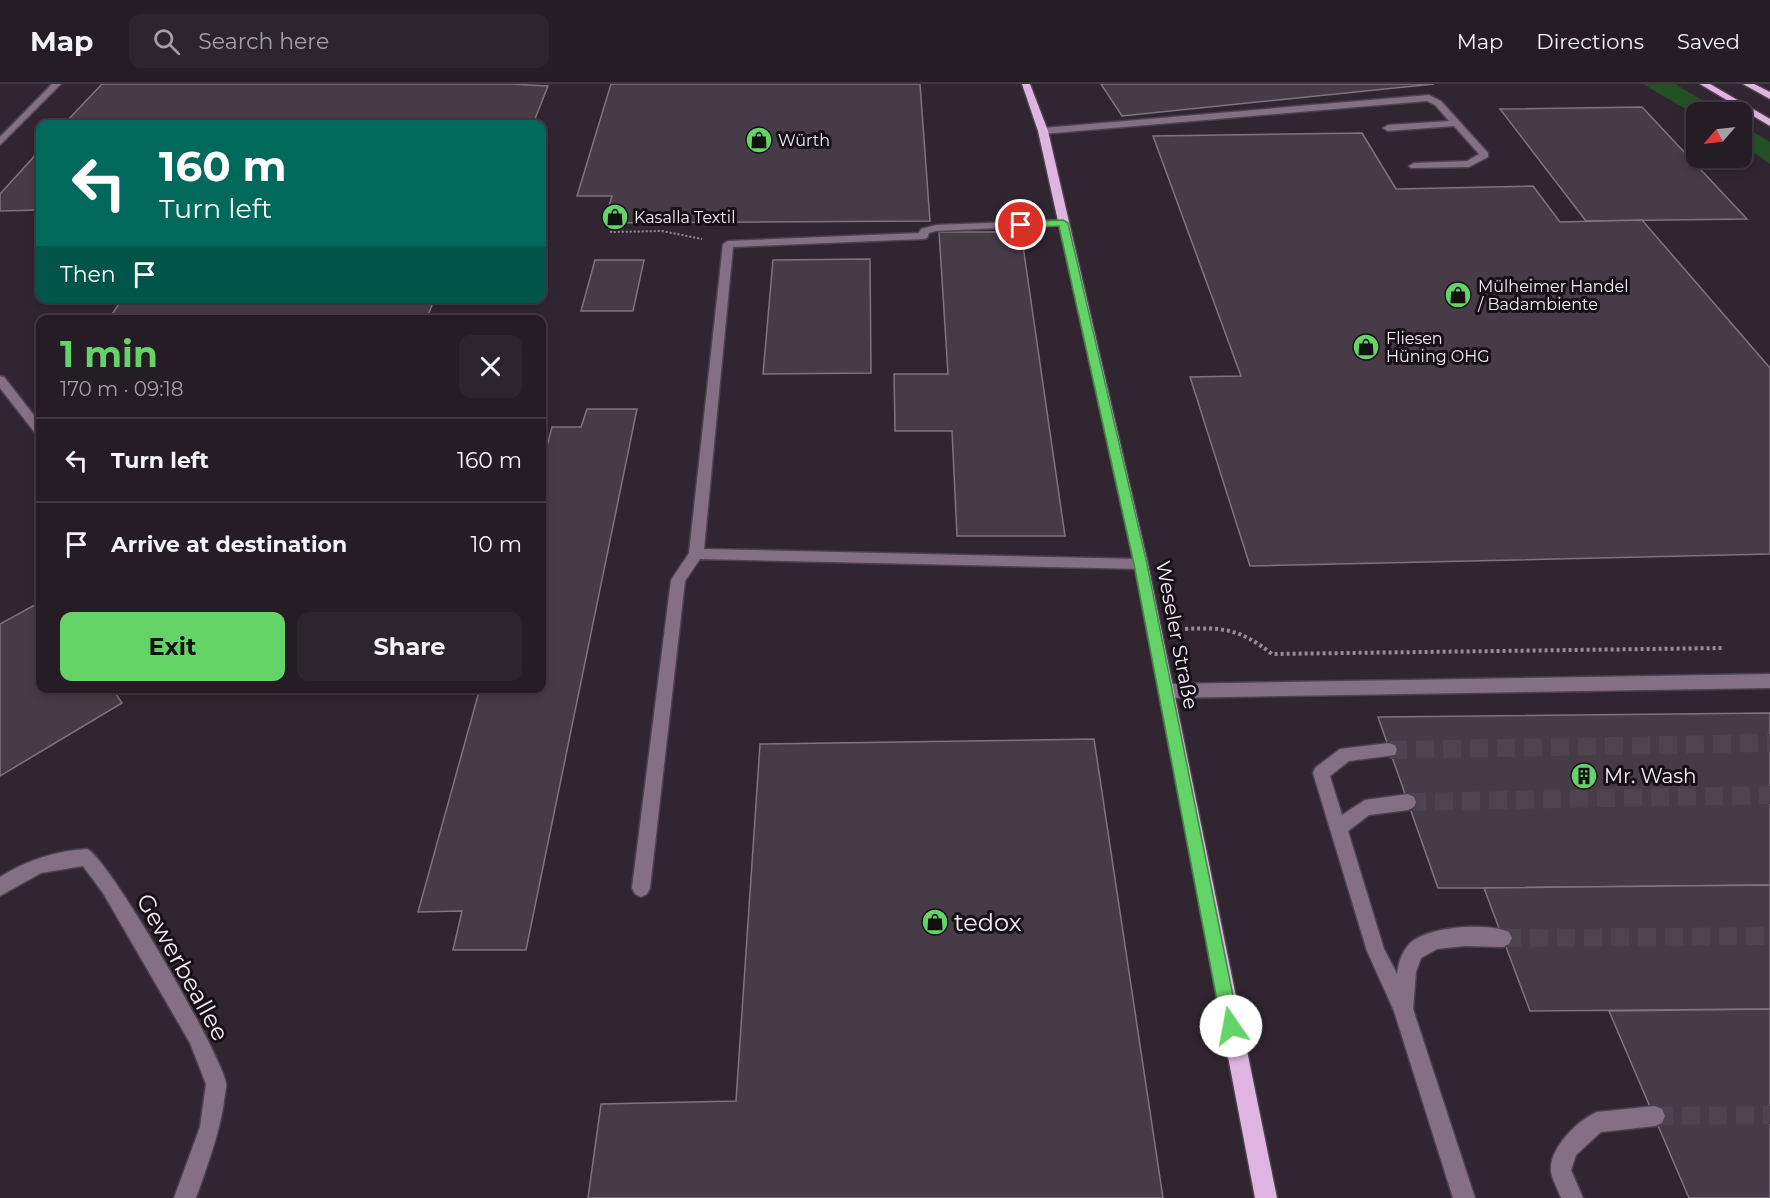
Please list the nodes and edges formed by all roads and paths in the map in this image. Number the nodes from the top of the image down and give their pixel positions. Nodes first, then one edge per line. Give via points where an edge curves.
1 (57, 84) edge
2 (1026, 84) edge
3 (1704, 84) edge
4 (1747, 84) edge
5 (1770, 96) edge
6 (1456, 123) junction
7 (1770, 123) edge
8 (1388, 128) dead end
9 (1043, 131) junction
10 (0, 142) edge
11 (1414, 166) dead end
12 (613, 223) dead end
13 (1063, 223) junction
14 (728, 244) junction
15 (0, 380) edge
16 (36, 426) edge
17 (696, 554) junction
18 (1141, 564) junction
19 (1154, 631) junction
20 (1734, 648) dead end
21 (1770, 681) edge
22 (1166, 691) junction
23 (1389, 750) tunnel mouth
24 (1408, 802) tunnel mouth
25 (1337, 829) junction
26 (0, 887) edge
27 (641, 888) dead end
28 (1503, 938) tunnel mouth
29 (1403, 1009) junction
30 (1654, 1116) tunnel mouth
31 (185, 1198) edge
32 (1266, 1198) edge
33 (1464, 1198) edge
34 (1572, 1198) edge

1 - 10 street
2 - 9 main road, Weseler Straße
3 - 7 main road
4 - 5 main road
6 - 8 street
6 - 9 street via 1430,98
6 - 11 street via 1485,156 1469,164
9 - 13 main road, Weseler Straße
12 - 14 path via 611,232 662,231
13 - 14 street via 936,228 923,236
13 - 18 main road, Weseler Straße
14 - 17 street
15 - 16 street
17 - 18 street
17 - 27 street via 678,580
18 - 19 main road, Weseler Straße
19 - 20 path via 1228,627 1272,654
19 - 22 main road, Weseler Straße
21 - 22 street
22 - 32 main road, Weseler Straße
23 - 25 street via 1346,754 1321,774
24 - 25 street via 1365,808
25 - 29 street via 1376,951
26 - 31 street, Gewerbeallee via 57,859 87,857 109,887 197,1037 216,1084 210,1127
28 - 29 street via 1448,937 1420,946 1409,959
29 - 33 street
30 - 34 street via 1597,1122 1567,1149 1561,1170

